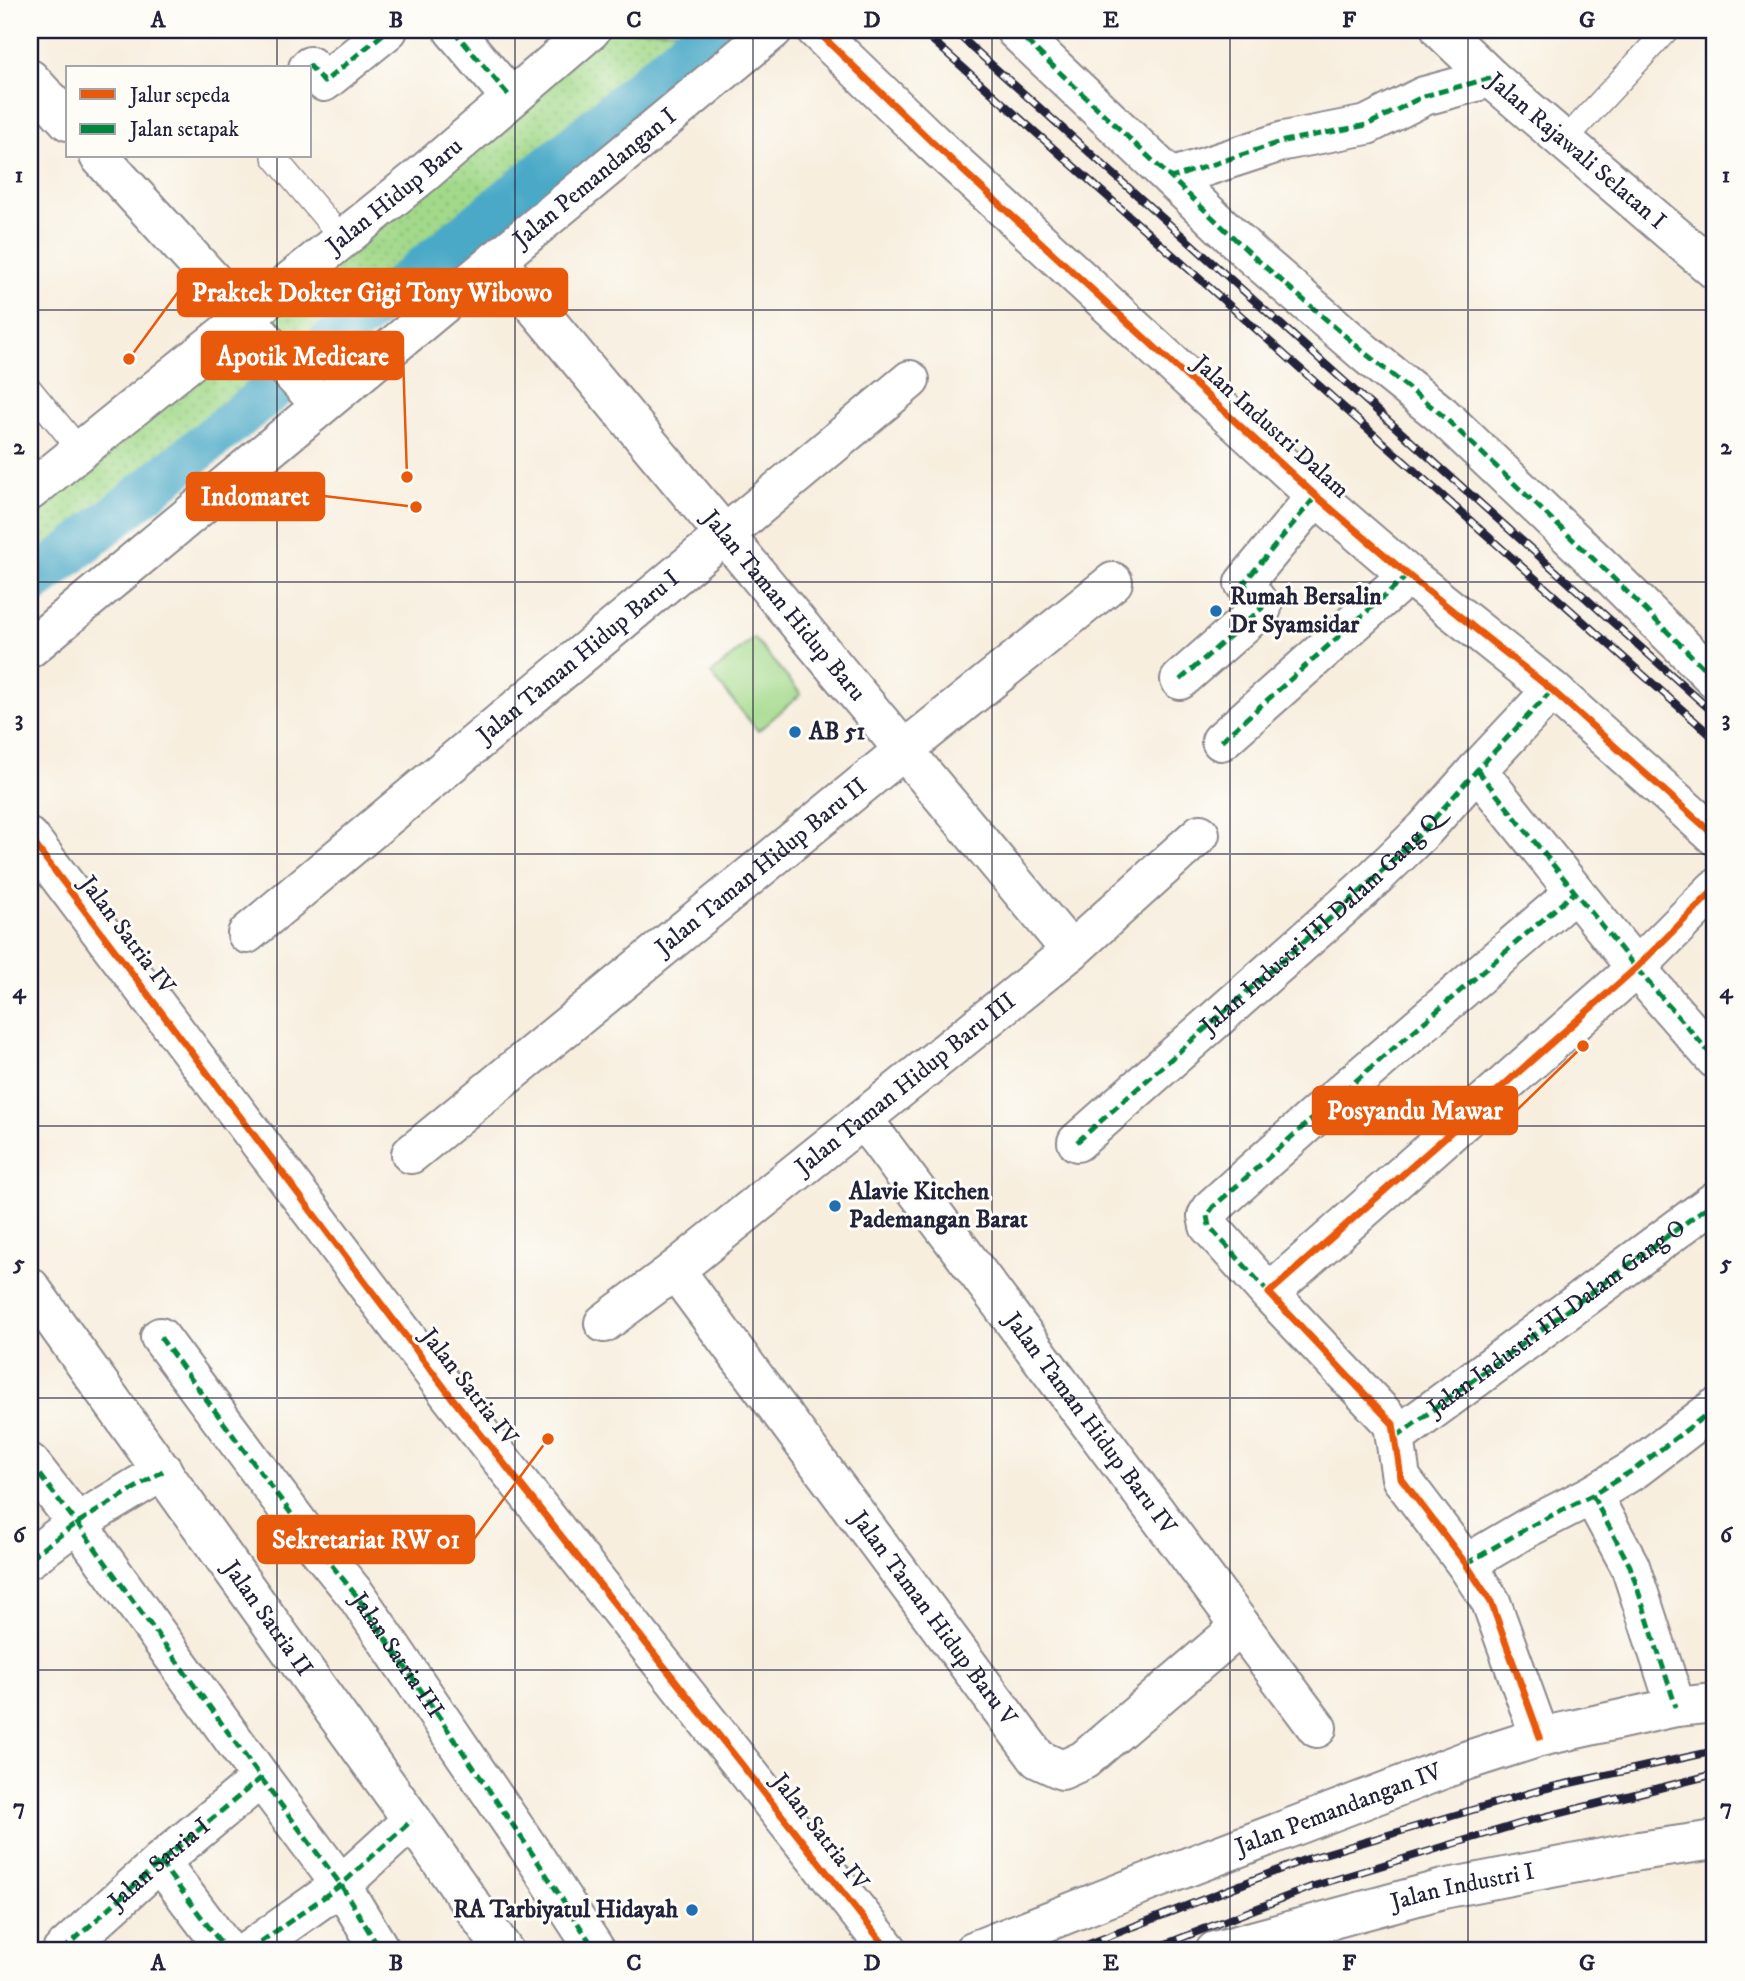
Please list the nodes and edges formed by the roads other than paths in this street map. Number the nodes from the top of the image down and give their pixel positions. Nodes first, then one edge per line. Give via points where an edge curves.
1 (388, 30) edge
2 (453, 30) edge
3 (591, 30) edge
4 (773, 30) edge
5 (816, 30) edge
6 (1015, 30) edge
7 (1441, 30) edge
8 (1667, 30) edge
9 (312, 68) edge
10 (1491, 78) junction
11 (30, 79) edge
12 (511, 98) junction
13 (66, 119) edge
14 (1564, 141) junction
15 (101, 158) edge
16 (275, 158) edge
17 (1171, 178) junction
18 (342, 238) junction
19 (496, 260) junction
20 (1715, 270) edge
21 (255, 328) junction
22 (910, 380) dead end
23 (30, 389) edge
24 (313, 396) junction
25 (80, 450) junction
26 (30, 491) edge
27 (1316, 496) junction
28 (724, 534) junction
29 (1408, 575) junction
30 (1113, 582) dead end
31 (30, 648) edge
32 (1715, 679) edge
33 (1180, 680) dead end
34 (1552, 690) junction
35 (1222, 741) dead end
36 (904, 750) junction
37 (1477, 770) junction
38 (1200, 834) dead end
39 (1715, 836) edge
40 (30, 838) edge
41 (1715, 890) edge
42 (1576, 892) junction
43 (247, 934) dead end
44 (1071, 951) junction
45 (1636, 968) junction
46 (1715, 1059) edge
47 (863, 1119) junction
48 (1077, 1142) dead end
49 (411, 1154) dead end
50 (1715, 1201) edge
51 (675, 1270) junction
52 (30, 1287) edge
53 (1269, 1293) junction
54 (604, 1323) dead end
55 (160, 1337) dead end
56 (1715, 1408) edge
57 (1396, 1437) junction
58 (30, 1463) edge
59 (163, 1471) junction
60 (1592, 1495) junction
61 (77, 1523) junction
62 (30, 1558) edge
63 (1466, 1563) junction
64 (1241, 1626) junction
65 (1715, 1703) edge
66 (1676, 1707) junction
67 (1317, 1728) dead end
68 (1540, 1737) junction
69 (261, 1778) junction
70 (412, 1820) junction
71 (1715, 1840) edge
72 (160, 1862) junction
73 (341, 1885) junction
74 (62, 1951) edge
75 (227, 1951) edge
76 (248, 1951) edge
77 (381, 1951) edge
78 (504, 1951) edge
79 (596, 1951) edge
80 (889, 1951) edge
81 (973, 1951) edge
82 (1215, 1951) edge

1 - 9 street via 324,82
2 - 12 street
3 - 12 street, Jalan Hidup Baru
4 - 19 street, Jalan Pemandangan I
5 - 27 street, Jalan Industri Dalam
6 - 17 street
7 - 10 street, Jalan Rajawali Selatan I
8 - 14 lane
10 - 14 street, Jalan Rajawali Selatan I
10 - 17 street via 1424,96 1367,125 1284,141
11 - 13 street
12 - 18 street, Jalan Hidup Baru
14 - 20 street, Jalan Rajawali Selatan I
15 - 21 street
16 - 18 lane
17 - 32 street via 1253,256 1442,415
18 - 21 street, Jalan Hidup Baru
19 - 24 street, Jalan Pemandangan I
19 - 28 street, Jalan Taman Hidup Baru
21 - 24 street
21 - 25 street, Jalan Hidup Baru
22 - 28 street, Jalan Taman Hidup Baru I
23 - 25 lane
24 - 31 street, Jalan Pemandangan I
25 - 26 street, Jalan Hidup Baru
27 - 29 street, Jalan Industri Dalam
27 - 33 street via 1244,583 1262,608
28 - 36 street, Jalan Taman Hidup Baru
28 - 43 street, Jalan Taman Hidup Baru I
29 - 34 street, Jalan Industri Dalam
29 - 35 street
30 - 36 street, Jalan Taman Hidup Baru II
34 - 37 street, Jalan Industri III Dalam Gang Q
34 - 39 street, Jalan Industri Dalam
36 - 44 street, Jalan Taman Hidup Baru
36 - 49 street, Jalan Taman Hidup Baru II
37 - 42 street
37 - 48 street, Jalan Industri III Dalam Gang Q via 1362,890
38 - 44 street, Jalan Taman Hidup Baru III
40 - 80 street, Jalan Satria IV via 453,1399
41 - 45 street
42 - 45 street
42 - 53 street via 1213,1207 1207,1216 1209,1226
44 - 47 street, Jalan Taman Hidup Baru III
45 - 46 street
45 - 53 street
47 - 51 street, Jalan Taman Hidup Baru III
47 - 64 street, Jalan Taman Hidup Baru IV
50 - 57 street, Jalan Industri III Dalam Gang O
51 - 54 street, Jalan Taman Hidup Baru III
51 - 64 street, Jalan Taman Hidup Baru V via 1038,1759 1062,1770 1084,1760
52 - 59 street, Jalan Satria II
53 - 57 street via 1393,1424
55 - 79 street, Jalan Satria III via 356,1595
56 - 60 street via 1635,1469
57 - 63 street via 1401,1478
58 - 61 street
59 - 61 street
59 - 70 street, Jalan Satria II
60 - 63 street
60 - 66 street via 1630,1566
61 - 62 street
61 - 69 street
63 - 68 street via 1491,1602
64 - 67 street, Jalan Taman Hidup Baru IV
65 - 66 street, Jalan Pemandangan IV
66 - 68 street, Jalan Pemandangan IV
68 - 81 street, Jalan Pemandangan IV via 1420,1777
69 - 72 street, Jalan Satria I
69 - 73 street
70 - 73 street
70 - 78 street, Jalan Satria II
71 - 82 street, Jalan Industri I via 1443,1889
72 - 74 street, Jalan Satria I
72 - 75 street
73 - 76 street
73 - 77 street

